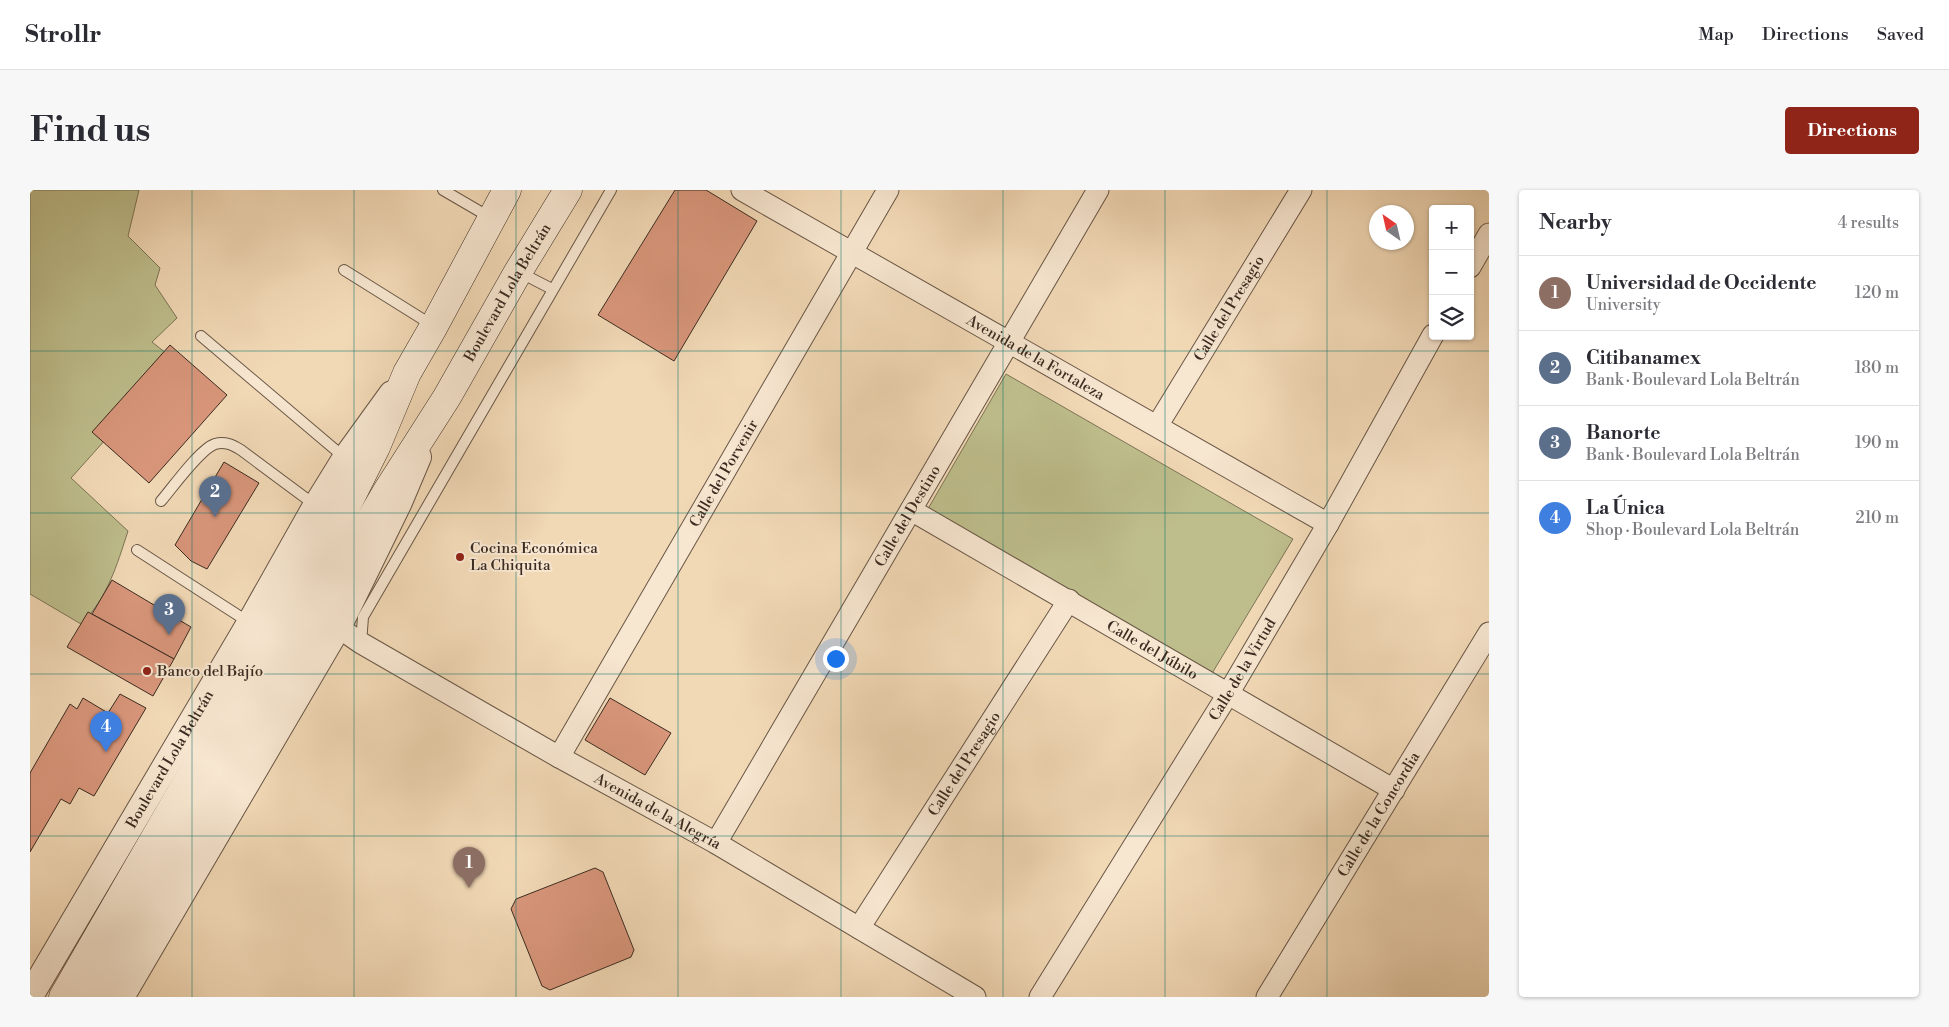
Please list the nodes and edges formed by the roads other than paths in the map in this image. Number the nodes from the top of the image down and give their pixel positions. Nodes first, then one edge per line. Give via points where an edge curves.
1 (443, 190) edge
2 (507, 190) edge
3 (568, 190) edge
4 (611, 190) edge
5 (742, 190) edge
6 (888, 190) edge
7 (1098, 190) edge
8 (1301, 190) edge
9 (491, 218) junction
10 (1489, 234) edge
11 (851, 252) junction
12 (1474, 260) edge
13 (344, 270) dead end
14 (518, 272) junction
15 (552, 289) junction
16 (434, 326) junction
17 (201, 336) dead end
18 (1430, 340) edge
19 (1010, 342) junction
20 (447, 397) junction
21 (1157, 426) junction
22 (353, 467) junction
23 (161, 501) dead end
24 (316, 506) junction
25 (911, 510) junction
26 (1328, 524) junction
27 (138, 550) dead end
28 (1069, 600) junction
29 (250, 623) junction
30 (338, 627) junction
31 (1489, 633) edge
32 (361, 643) junction
33 (1228, 694) junction
34 (559, 756) junction
35 (1394, 790) junction
36 (716, 843) junction
37 (859, 928) junction
38 (126, 995) edge
39 (30, 996) edge
40 (63, 997) edge
41 (92, 997) edge
42 (975, 997) edge
43 (1040, 997) edge
44 (1267, 997) edge

1 - 9 lane
2 - 9 main road, Boulevard Lola Beltrán
3 - 14 main road, Boulevard Lola Beltrán
4 - 15 lane
5 - 11 street, Avenida de la Fortaleza
6 - 11 street, Calle del Porvenir
7 - 19 street, Calle del Destino
8 - 21 street, Calle del Presagio
9 - 16 main road, Boulevard Lola Beltrán
10 - 12 street
11 - 19 street, Avenida de la Fortaleza
11 - 34 street, Calle del Porvenir
13 - 16 lane
14 - 15 lane
14 - 20 main road, Boulevard Lola Beltrán
15 - 32 lane via 363,617
16 - 22 main road, Boulevard Lola Beltrán via 407,372 376,447
17 - 22 lane
18 - 26 street, Calle de la Virtud
19 - 21 street, Avenida de la Fortaleza
19 - 25 street, Calle del Destino
20 - 30 street, Boulevard Lola Beltrán via 427,433 399,502
20 - 41 main road, Boulevard Lola Beltrán via 387,491
21 - 26 street, Avenida de la Fortaleza
22 - 24 street, Boulevard Lola Beltrán
22 - 40 main road, Boulevard Lola Beltrán via 347,505
23 - 24 lane via 204,450 216,444 229,443
24 - 29 street, Boulevard Lola Beltrán
25 - 28 street, Calle del Júbilo
25 - 36 street, Calle del Destino
26 - 33 street, Calle de la Virtud
27 - 29 lane
28 - 33 street, Calle del Júbilo
28 - 37 street, Calle del Presagio
29 - 39 street, Boulevard Lola Beltrán
30 - 32 street, Avenida de la Alegría
30 - 38 street, Boulevard Lola Beltrán
31 - 35 street, Calle de la Concordia
32 - 34 street, Avenida de la Alegría
33 - 35 street, Calle del Júbilo
33 - 43 street, Calle de la Virtud
34 - 36 street, Avenida de la Alegría
35 - 44 street, Calle de la Concordia
36 - 37 street, Avenida de la Alegría
37 - 42 street, Avenida de la Alegría

